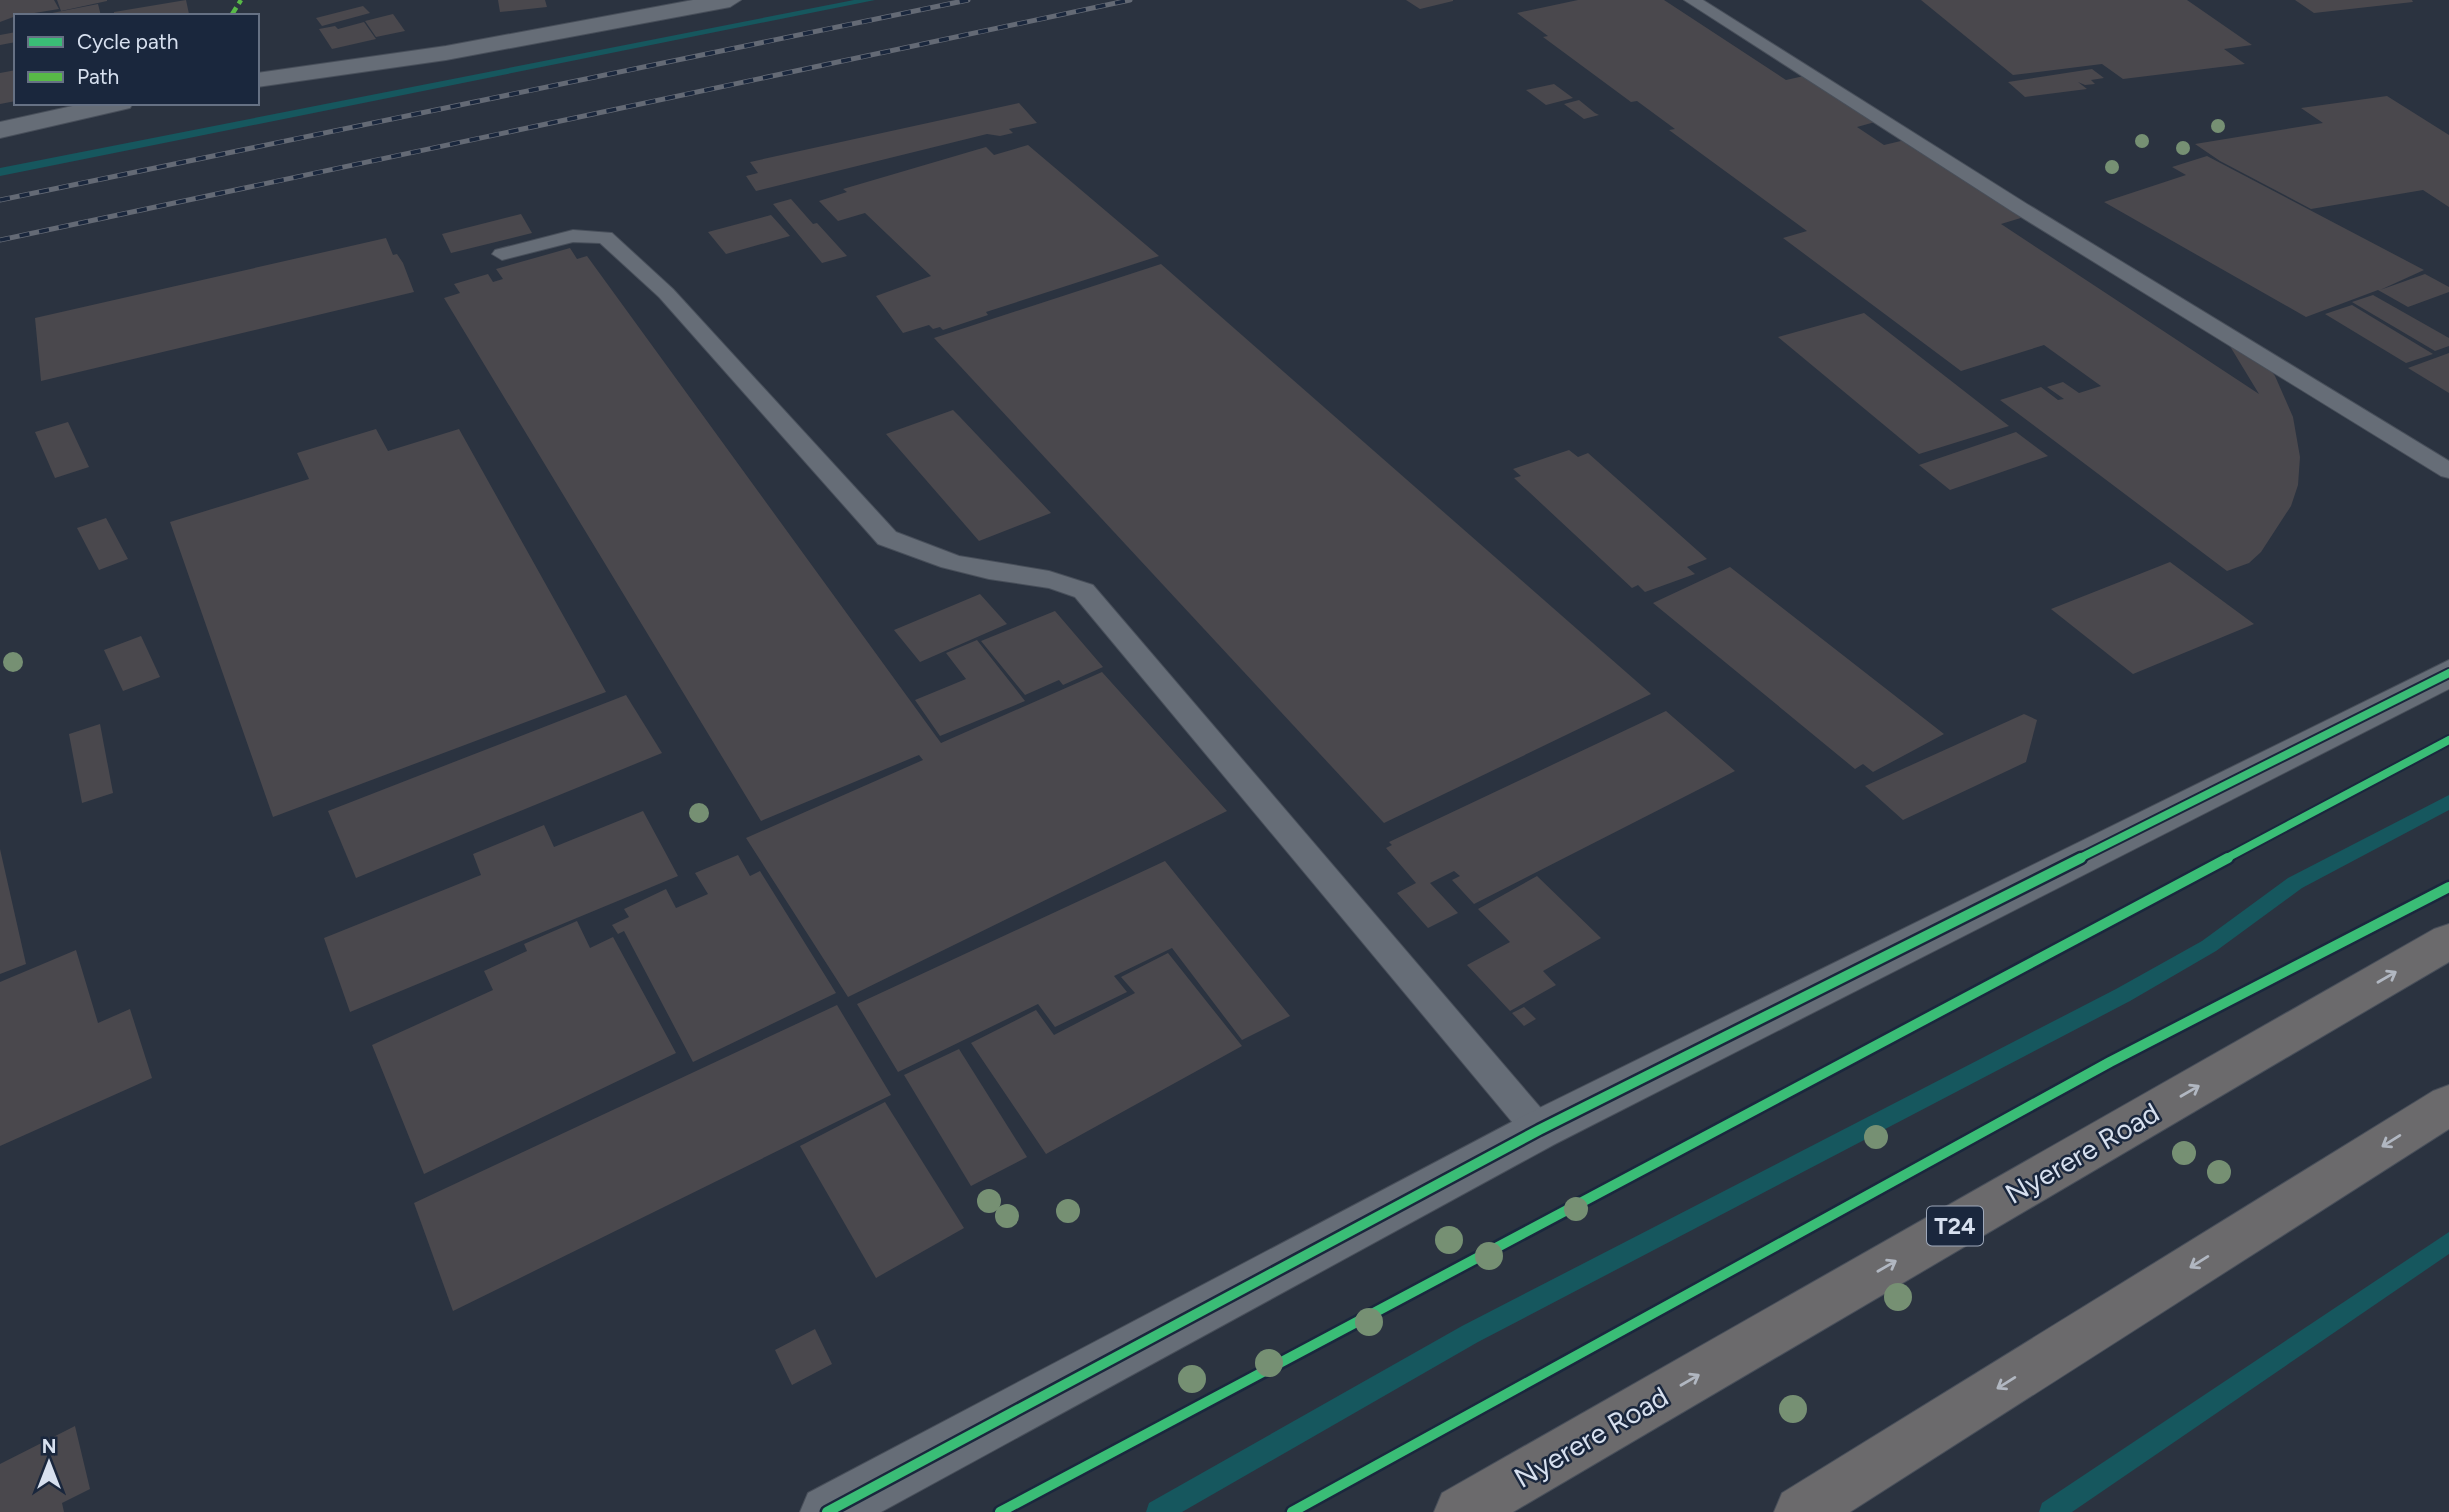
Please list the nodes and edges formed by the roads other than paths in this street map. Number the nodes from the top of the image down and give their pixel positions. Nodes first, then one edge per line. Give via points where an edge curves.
1 (730, 0) edge
2 (1692, 0) edge
3 (259, 80) edge
4 (112, 105) edge
5 (0, 130) edge
6 (502, 254) dead end
7 (2449, 471) edge
8 (2449, 673) edge
9 (2449, 941) edge
10 (2449, 1105) edge
11 (1539, 1130) junction
12 (827, 1512) edge
13 (1461, 1512) edge
14 (1801, 1512) edge

1 - 3 street via 446,53
2 - 7 lane
4 - 5 street
6 - 11 lane via 573,236 605,237 666,293 887,538 930,558 1038,575 1084,591
8 - 11 street
13 -> 9 highway, Nyerere Road / T24
10 -> 14 highway
11 - 12 street

